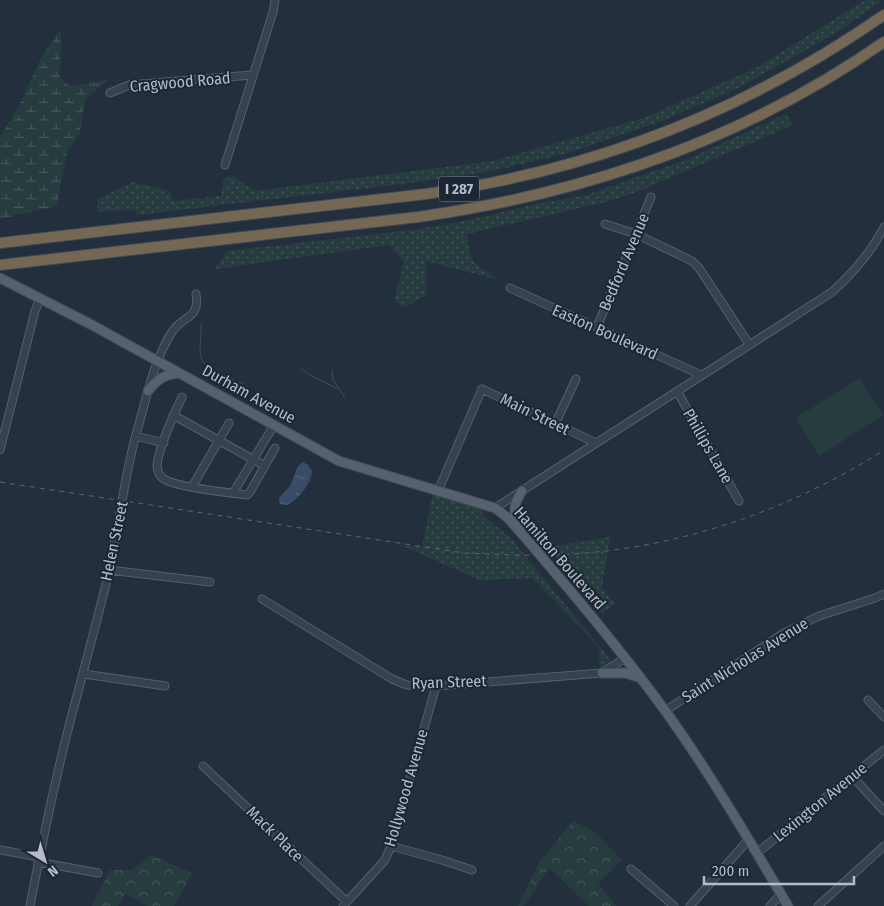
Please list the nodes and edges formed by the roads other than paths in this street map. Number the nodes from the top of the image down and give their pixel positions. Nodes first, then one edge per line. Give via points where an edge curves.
1 (274, 0) edge
2 (884, 15) edge
3 (884, 42) edge
4 (252, 75) junction
5 (110, 93) dead end
6 (226, 165) dead end
7 (651, 197) dead end
8 (605, 224) dead end
9 (884, 228) edge
10 (636, 234) junction
11 (0, 243) edge
12 (2, 265) edge
13 (0, 278) edge
14 (510, 288) dead end
15 (196, 294) dead end
16 (40, 299) junction
17 (597, 328) junction
18 (748, 344) junction
19 (156, 362) junction
20 (179, 373) junction
21 (701, 375) junction
22 (576, 379) dead end
23 (148, 391) junction
24 (677, 391) junction
25 (182, 398) dead end
26 (173, 415) junction
27 (229, 423) dead end
28 (555, 424) junction
29 (274, 425) junction
30 (136, 436) junction
31 (1, 439) edge
32 (219, 441) junction
33 (164, 443) junction
34 (596, 443) junction
35 (275, 448) dead end
36 (0, 450) edge
37 (252, 459) junction
38 (265, 466) junction
39 (192, 487) junction
40 (522, 490) junction
41 (438, 491) junction
42 (232, 493) junction
43 (739, 501) dead end
44 (495, 508) junction
45 (526, 539) junction
46 (109, 570) junction
47 (210, 582) dead end
48 (884, 594) edge
49 (262, 599) dead end
50 (625, 658) junction
51 (602, 673) junction
52 (84, 674) junction
53 (640, 678) junction
54 (165, 686) dead end
55 (436, 686) junction
56 (868, 700) dead end
57 (665, 711) junction
58 (884, 717) edge
59 (884, 750) edge
60 (203, 766) dead end
61 (852, 776) junction
62 (884, 811) edge
63 (749, 839) junction
64 (391, 846) junction
65 (884, 846) edge
66 (0, 850) edge
67 (757, 853) junction
68 (39, 859) junction
69 (630, 869) dead end
70 (472, 870) dead end
71 (98, 873) dead end
72 (781, 894) junction
73 (345, 904) edge
74 (30, 906) edge
75 (674, 906) edge
76 (690, 906) edge
77 (770, 906) edge
78 (788, 906) edge
79 (818, 906) edge

1 - 4 street, Cragwood Road
2 - 11 highway, I 287 via 829,52 712,114 638,143 544,172 426,194
3 - 12 highway, I 287 via 822,82 720,134 634,168 569,188 418,217
4 - 5 street, Cragwood Road via 129,85
4 - 6 street, Cragwood Road
7 - 10 street, Bedford Avenue
8 - 10 street
9 - 18 street, Hamilton Boulevard via 866,257 832,292
10 - 17 street, Bedford Avenue
10 - 18 street via 692,261
13 - 16 main road, Durham Avenue
14 - 17 street, Easton Boulevard
15 - 19 street, Helen Street via 193,313 172,331
16 - 19 main road, Durham Avenue
16 - 31 street
17 - 21 street, Easton Boulevard
18 - 21 street, Hamilton Boulevard
19 - 20 main road, Durham Avenue
19 - 23 street, Helen Street
20 - 23 main road via 162,376
20 - 29 main road, Durham Avenue
21 - 24 street, Hamilton Boulevard
22 - 28 street
23 - 30 street, Helen Street
24 - 34 street, Hamilton Boulevard
24 - 43 street, Phillips Lane
25 - 26 street
26 - 32 street
26 - 33 street
27 - 32 street
28 - 34 street, Main Street
28 - 41 street, Main Street via 482,389
29 - 37 street
29 - 41 main road, Durham Avenue via 339,461
30 - 33 street
30 - 46 street, Helen Street
31 - 36 street
32 - 37 street
32 - 39 street
33 - 39 street via 157,466 160,475 175,484
34 - 40 street, Hamilton Boulevard
35 - 38 street
37 - 38 street
37 - 42 street
38 - 42 street via 247,495
39 - 42 street
40 - 44 street, Hamilton Boulevard
40 - 45 main road via 514,508
41 - 44 main road, Durham Avenue
44 - 45 main road, Hamilton Boulevard
45 - 50 main road, Hamilton Boulevard, bridge
46 - 47 street
46 - 52 street, Helen Street
48 - 57 street, Saint Nicholas Avenue via 824,614 784,633
49 - 55 street, Ryan Street via 392,679 407,685
50 - 51 street, Ryan Street
50 - 53 main road, Hamilton Boulevard
51 - 53 main road via 625,673
51 - 55 street, Ryan Street
52 - 54 street
52 - 68 street, Helen Street
53 - 57 main road, Hamilton Boulevard
55 - 64 street, Hollywood Avenue
56 - 58 street
57 - 63 main road, Hamilton Boulevard
59 - 61 street, Lexington Avenue
60 - 73 street, Mack Place
61 - 62 street
61 - 67 street, Lexington Avenue
63 - 67 main road, Hamilton Boulevard
63 - 76 street
64 - 70 street
64 - 73 street, Hollywood Avenue via 385,860
65 - 79 street
66 - 68 street
67 - 72 main road, Hamilton Boulevard
68 - 71 street
68 - 74 street
69 - 75 street
72 - 77 street
72 - 78 main road, Hamilton Boulevard

